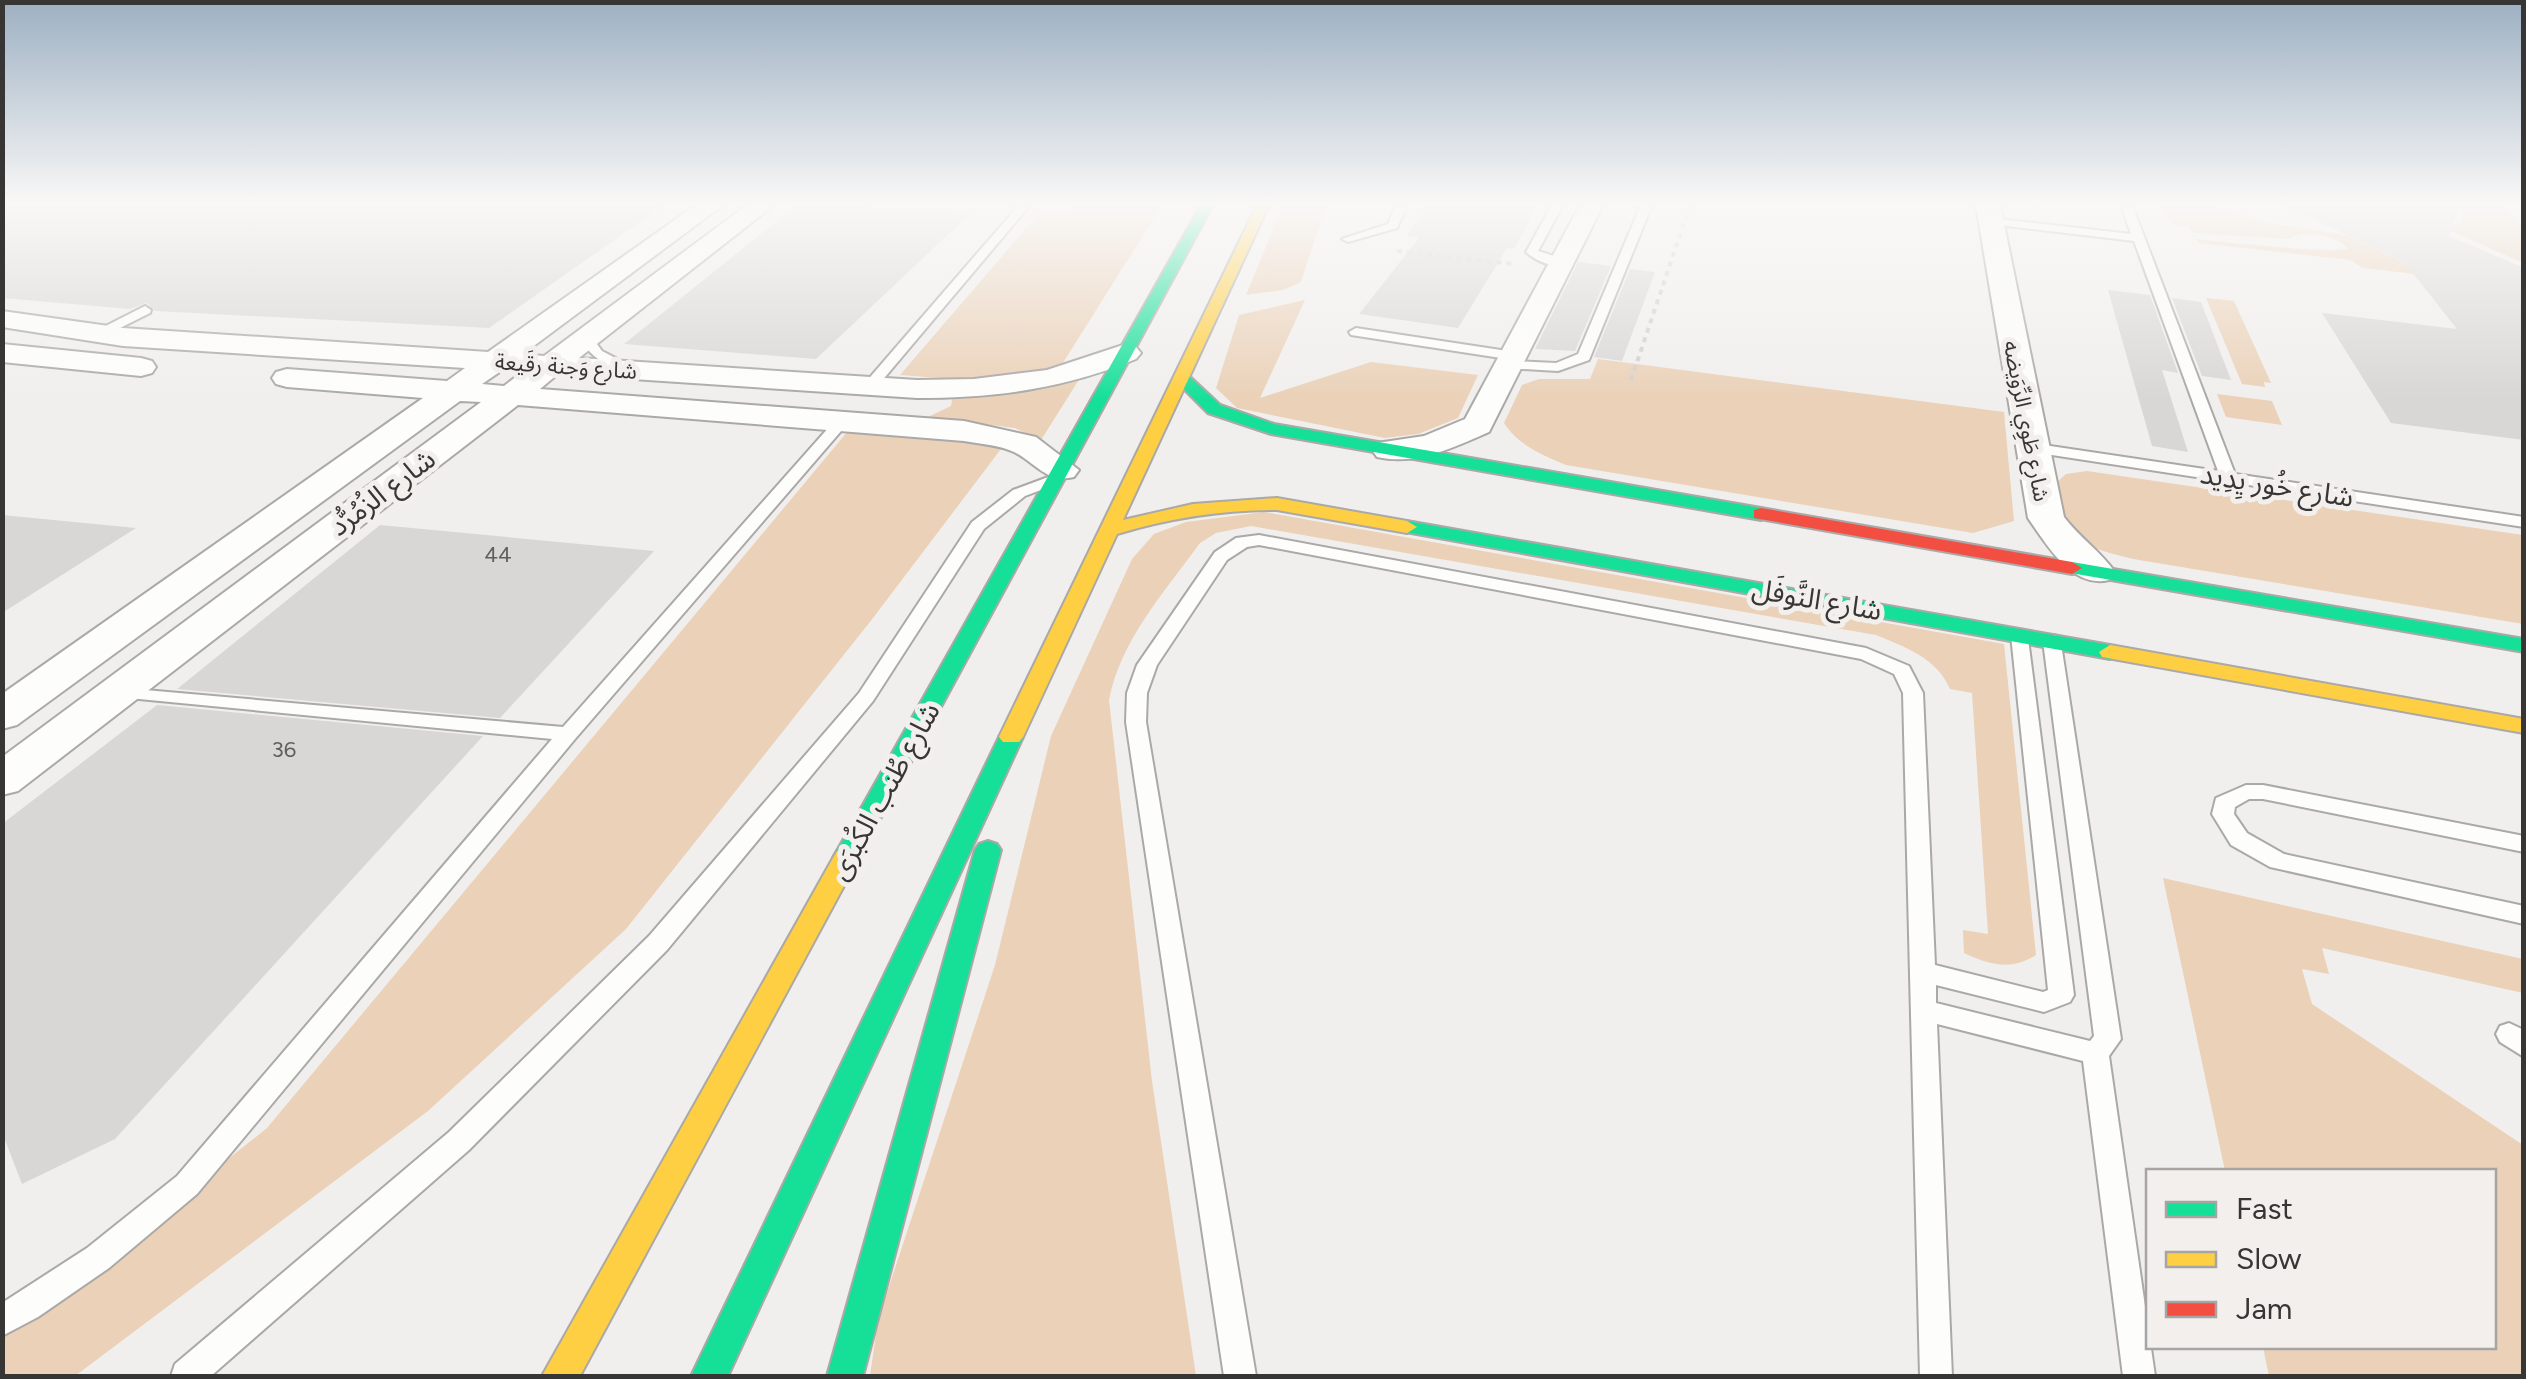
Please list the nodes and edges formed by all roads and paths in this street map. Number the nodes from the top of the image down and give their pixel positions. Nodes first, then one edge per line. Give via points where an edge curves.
1 (623, 269) edge
2 (678, 269) edge
3 (970, 269) edge
4 (1170, 269) edge
5 (1233, 269) edge
6 (1559, 269) edge
7 (1621, 269) edge
8 (1669, 269) edge
9 (1999, 269) edge
10 (2150, 269) edge
11 (144, 310) dead end
12 (2, 319) edge
13 (1356, 332) dead end
14 (94, 335) junction
15 (586, 338) junction
16 (1126, 353) junction
17 (2, 354) edge
18 (1512, 360) junction
19 (494, 362) junction
20 (550, 366) junction
21 (637, 371) junction
22 (1182, 378) junction
23 (1631, 380) dead end
24 (870, 386) junction
25 (918, 388) junction
26 (454, 390) junction
27 (511, 394) junction
28 (843, 420) junction
29 (888, 423) junction
30 (1478, 426) junction
31 (2031, 448) junction
32 (1388, 450) junction
33 (1522, 473) junction
34 (1060, 474) junction
35 (2228, 477) junction
36 (2046, 518) junction
37 (2524, 522) edge
38 (1110, 530) junction
39 (2002, 556) junction
40 (2096, 572) junction
41 (2054, 584) dead end
42 (2027, 606) dead end
43 (2020, 635) junction
44 (2053, 641) junction
45 (2524, 646) edge
46 (118, 691) junction
47 (1028, 707) junction
48 (2, 715) edge
49 (2524, 726) edge
50 (568, 734) junction
51 (2, 780) edge
52 (2040, 803) junction
53 (2077, 810) junction
54 (2524, 844) edge
55 (2524, 916) edge
56 (1922, 972) junction
57 (1924, 1010) junction
58 (2095, 1053) junction
59 (2, 1321) edge
60 (186, 1376) edge
61 (560, 1376) edge
62 (709, 1376) edge
63 (845, 1376) edge
64 (1240, 1376) edge
65 (1936, 1376) edge
66 (2139, 1376) edge

1 - 19 street, شارع الزُمُرُّد
2 - 15 street, شارع الزُمُرُّد
3 - 24 lane
4 - 16 main road, شارع طُنب الكُبرَى
5 - 22 main road
6 - 18 street
7 - 18 lane via 1584,357 1558,367
8 - 23 path
9 - 31 street, شارع طَوِي الرِّوَيضه
10 - 35 lane
11 - 14 lane
12 - 14 street, شارع وَجنة رقَيعة
13 - 18 lane
14 - 19 street, شارع وَجنة رقَيعة
15 - 20 street, شارع الزُمُرُّد
15 - 21 lane via 597,354
16 - 25 street, شارع وَجنة رقَيعة via 1041,384
16 - 34 main road, شارع طُنب الكُبرَى
17 - 26 street, شارع وَجنة رقَيعة
18 - 30 street
19 - 20 street, شارع وَجنة رقَيعة
19 - 26 street, شارع الزُمُرُّد
20 - 21 street, شارع وَجنة رقَيعة
20 - 27 street, شارع الزُمُرُّد
21 - 24 street, شارع وَجنة رقَيعة
22 - 32 main road via 1208,406 1242,422
22 - 38 main road
24 - 25 street, شارع وَجنة رقَيعة
25 - 29 street via 940,398 940,408 924,418
26 - 27 street, شارع وَجنة رقَيعة
26 - 48 street, شارع الزُمُرُّد
27 - 28 street, شارع وَجنة رقَيعة
27 - 46 street, شارع الزُمُرُّد
28 - 29 street, شارع وَجنة رقَيعة
28 - 50 lane
29 - 34 street, شارع وَجنة رقَيعة via 1009,438 1039,452
30 - 32 street via 1431,445
30 - 33 street
31 - 35 lane, شارع خُور يِدِيد
31 - 36 street, شارع طَوِي الرِّوَيضه
32 - 33 main road
33 - 39 main road
34 - 60 lane via 1019,493 978,526 866,696 658,943 459,1141
34 - 61 main road, شارع طُنب الكُبرَى
35 - 37 lane, شارع خُور يِدِيد
36 - 39 street, شارع طَوِي الرِّوَيضه via 2030,540
36 - 40 street, شارع طَوِي الرِّوَيضه
38 - 43 main road, شارع النَّوفَل via 1190,508 1277,504
38 - 47 main road
39 - 40 main road
40 - 41 main road
40 - 45 main road
42 - 43 main road
43 - 44 main road, شارع النَّوفَل
43 - 52 lane
44 - 49 main road, شارع النَّوفَل
44 - 53 lane
46 - 50 lane
46 - 51 street, شارع الزُمُرُّد
47 - 62 main road
47 - 63 main road
50 - 59 lane via 187,1185 79,1274
52 - 53 lane
52 - 56 lane via 2061,994 2044,1002
53 - 58 lane via 2109,1032
54 - 55 lane via 2263,792 2224,803 2223,814 2240,839 2278,861
56 - 57 lane
56 - 64 lane via 1914,693 1902,670 1866,654 1276,540 1230,548 1147,665 1136,722
57 - 58 lane
57 - 65 lane
58 - 66 lane

